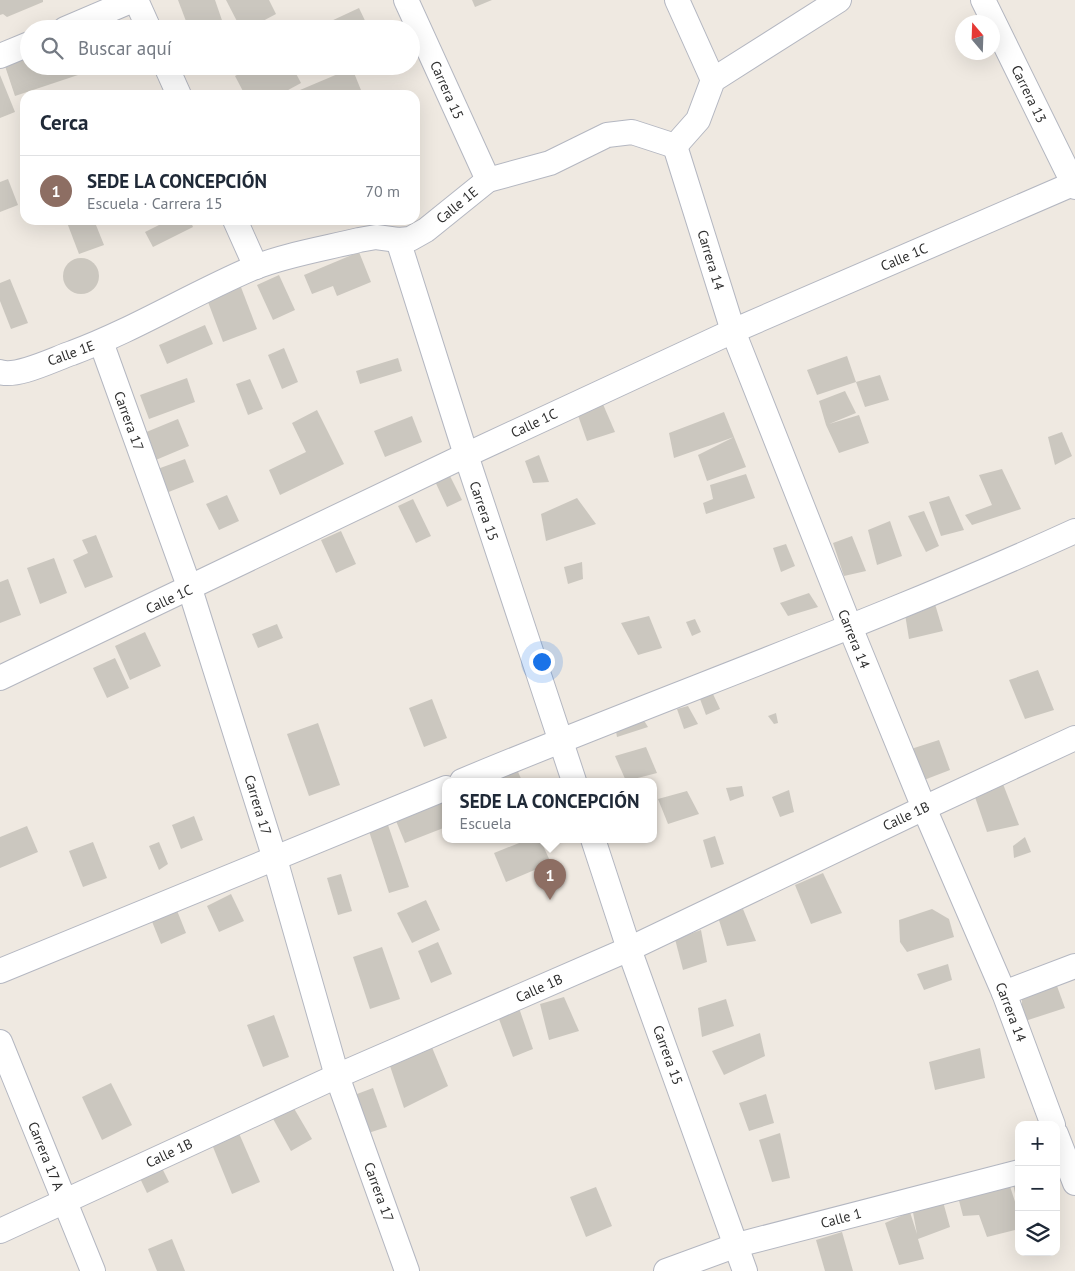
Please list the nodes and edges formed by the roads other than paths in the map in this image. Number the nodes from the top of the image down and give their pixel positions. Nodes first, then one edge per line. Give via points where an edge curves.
1 (134, 0) edge
2 (406, 0) edge
3 (677, 0) edge
4 (839, 0) edge
5 (983, 0) edge
6 (86, 20) edge
7 (144, 20) edge
8 (415, 20) edge
9 (420, 31) edge
10 (20, 48) edge
11 (0, 56) edge
12 (170, 75) edge
13 (713, 80) junction
14 (177, 90) edge
15 (675, 146) junction
16 (488, 180) junction
17 (1075, 185) edge
18 (237, 225) edge
19 (398, 240) junction
20 (256, 267) junction
21 (733, 331) junction
22 (101, 342) junction
23 (0, 372) edge
24 (466, 455) junction
25 (1075, 531) edge
26 (190, 589) junction
27 (850, 627) junction
28 (0, 678) edge
29 (1075, 738) edge
30 (561, 740) junction
31 (469, 778) edge
32 (573, 778) edge
33 (442, 790) edge
34 (924, 808) junction
35 (594, 843) edge
36 (275, 859) junction
37 (629, 949) junction
38 (1075, 966) edge
39 (0, 971) edge
40 (1004, 993) junction
41 (0, 1042) edge
42 (337, 1076) junction
43 (1052, 1121) edge
44 (1060, 1144) edge
45 (1066, 1160) edge
46 (1015, 1173) edge
47 (1075, 1183) edge
48 (64, 1201) junction
49 (0, 1231) edge
50 (737, 1245) junction
51 (92, 1271) edge
52 (407, 1271) edge
53 (666, 1271) edge
54 (745, 1271) edge

1 - 6 street
1 - 7 street
2 - 8 street, Carrera 15
3 - 13 street
4 - 13 street
5 - 17 street, Carrera 13
9 - 16 street, Carrera 15
10 - 11 street
12 - 14 street
13 - 15 street via 698,120
15 - 16 street, Calle 1E via 632,132 621,132 607,135 550,163
15 - 21 street, Carrera 14
16 - 19 street, Calle 1E via 426,230
17 - 21 street, Calle 1C
18 - 20 street
19 - 20 street, Calle 1E via 376,237 359,240
19 - 24 street, Carrera 15
20 - 22 street, Calle 1E via 181,300
21 - 24 street, Calle 1C
21 - 27 street, Carrera 14
22 - 23 street, Calle 1E via 25,370 8,375
22 - 26 street, Carrera 17
24 - 26 street, Calle 1C
24 - 30 street, Carrera 15
25 - 27 street
26 - 28 street, Calle 1C
26 - 36 street, Carrera 17
27 - 30 street
27 - 34 street, Carrera 14
29 - 34 street, Calle 1B
30 - 31 street
30 - 32 street, Carrera 15
33 - 36 street
34 - 37 street, Calle 1B
34 - 40 street, Carrera 14
35 - 37 street, Carrera 15
36 - 39 street
36 - 42 street, Carrera 17
37 - 42 street, Calle 1B
37 - 50 street, Carrera 15
38 - 40 street
40 - 43 street, Carrera 14
41 - 48 street, Carrera 17 A
42 - 48 street, Calle 1B
42 - 52 street, Carrera 17
44 - 45 street
45 - 47 street
46 - 50 street, Calle 1
48 - 49 street, Calle 1B
48 - 51 street, Carrera 17 A
50 - 53 street, Calle 1
50 - 54 street, Carrera 15

